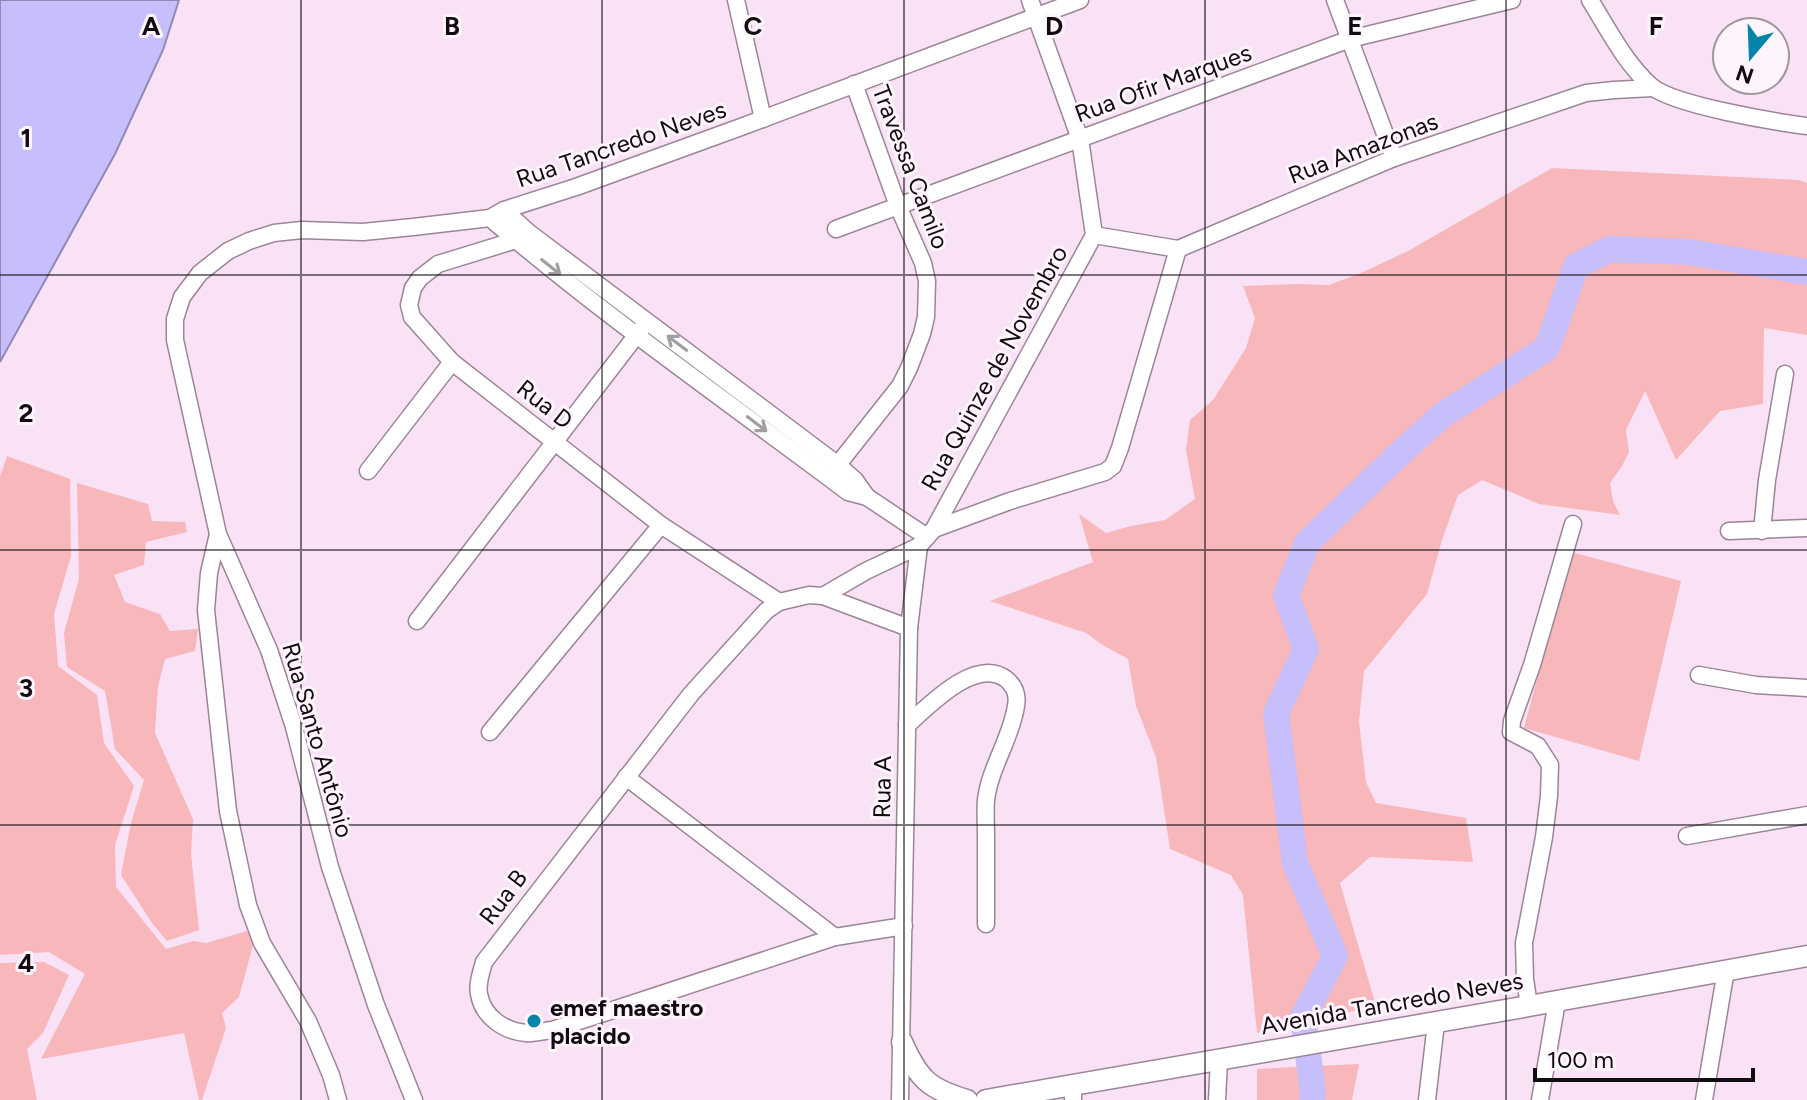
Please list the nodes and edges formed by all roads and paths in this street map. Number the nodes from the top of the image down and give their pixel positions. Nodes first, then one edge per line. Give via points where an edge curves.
1 (736, 0) edge
2 (1030, 0) edge
3 (1080, 0) edge
4 (1335, 0) edge
5 (1512, 0) edge
6 (1590, 0) edge
7 (1036, 16) junction
8 (1350, 39) junction
9 (854, 84) junction
10 (1653, 88) junction
11 (763, 119) junction
12 (1807, 126) edge
13 (1080, 139) junction
14 (1394, 158) junction
15 (898, 206) junction
16 (497, 214) junction
17 (836, 229) dead end
18 (1094, 235) junction
19 (522, 236) junction
20 (1178, 249) junction
21 (182, 297) joint
22 (642, 327) junction
23 (452, 362) junction
24 (1785, 374) dead end
25 (554, 442) junction
26 (368, 471) dead end
27 (833, 471) junction
28 (1573, 524) dead end
29 (661, 525) junction
30 (1807, 528) edge
31 (1729, 531) dead end
32 (1762, 531) junction
33 (218, 534) junction
34 (927, 537) junction
35 (823, 596) junction
36 (779, 602) junction
37 (417, 621) dead end
38 (909, 628) junction
39 (1699, 675) dead end
40 (1807, 688) edge
41 (907, 725) junction
42 (490, 732) dead end
43 (626, 777) junction
44 (1807, 815) edge
45 (1687, 836) dead end
46 (986, 924) dead end
47 (904, 926) junction
48 (835, 937) junction
49 (1807, 956) edge
50 (1726, 970) junction
51 (1557, 1001) junction
52 (1529, 1006) junction
53 (1436, 1023) junction
54 (902, 1042) junction
55 (1219, 1060) junction
56 (1073, 1092) edge
57 (338, 1100) edge
58 (414, 1100) edge
59 (900, 1100) edge
60 (967, 1100) edge
61 (986, 1100) edge
62 (1217, 1100) edge
63 (1427, 1100) edge
64 (1540, 1100) edge
65 (1704, 1100) edge

1 - 11 street
2 - 7 street, Rua Quinze de Novembro
3 - 7 street, Rua Tancredo Neves
4 - 8 street
5 - 8 street, Rua Ofir Marques
6 - 10 street
7 - 9 street, Rua Tancredo Neves
7 - 13 street, Rua Quinze de Novembro
8 - 13 street, Rua Ofir Marques
8 - 14 street
9 - 11 street, Rua Tancredo Neves
9 - 15 street, Travessa Camilo
10 - 12 street via 1694,103
10 - 14 street, Rua Amazonas via 1586,93
11 - 16 street, Rua Tancredo Neves
13 - 15 street, Rua Ofir Marques
13 - 18 street, Rua Quinze de Novembro
14 - 20 street, Rua Amazonas
15 - 17 street, Rua Ofir Marques
15 - 27 street, Travessa Camilo via 927,281 922,334 900,386
16 - 19 street
16 - 21 street, Rua Tancredo Neves via 363,232 274,233 228,251 200,273
18 - 20 street
18 - 34 street, Rua Quinze de Novembro
19 - 22 street
19 - 23 street, Rua D via 438,264 413,288 412,317
20 - 34 street via 1113,466 1010,501
21 - 33 street, Rua Santo Antônio via 175,340
22 - 25 street
22 - 27 street
23 - 25 street, Rua D
23 - 26 street
24 - 32 street
25 - 29 street, Rua D
25 - 37 street
27 - 34 street via 855,480 867,497
28 - 52 street via 1512,721 1511,732 1538,746 1550,765 1544,837 1524,943
29 - 36 street, Rua D
29 - 42 street
30 - 32 street
31 - 32 street
33 - 57 street via 206,610 228,811 248,905 262,943 308,1021
33 - 58 street, Rua Santo Antônio via 269,650 330,867
34 - 35 street
34 - 38 street, Rua A
35 - 36 street
35 - 38 street
36 - 43 street, Rua B via 691,694
38 - 41 street, Rua A
39 - 40 street
41 - 46 street via 941,695 975,676 1003,676 1016,692 1013,720 986,801
41 - 47 street, Rua A
43 - 48 street
43 - 48 street, Rua B via 484,962 478,991 493,1020 528,1033 552,1030
44 - 45 street
47 - 48 street, Rua B
47 - 54 street, Rua A
49 - 50 street, Avenida Tancredo Neves
50 - 51 street, Avenida Tancredo Neves
50 - 65 street
51 - 52 street, Avenida Tancredo Neves
51 - 64 street
52 - 53 street, Avenida Tancredo Neves
53 - 55 street, Avenida Tancredo Neves
53 - 63 street
54 - 59 street, Rua A
54 - 60 street via 913,1068 927,1082
55 - 56 street, Avenida Tancredo Neves
55 - 62 street
56 - 61 street, Avenida Tancredo Neves

